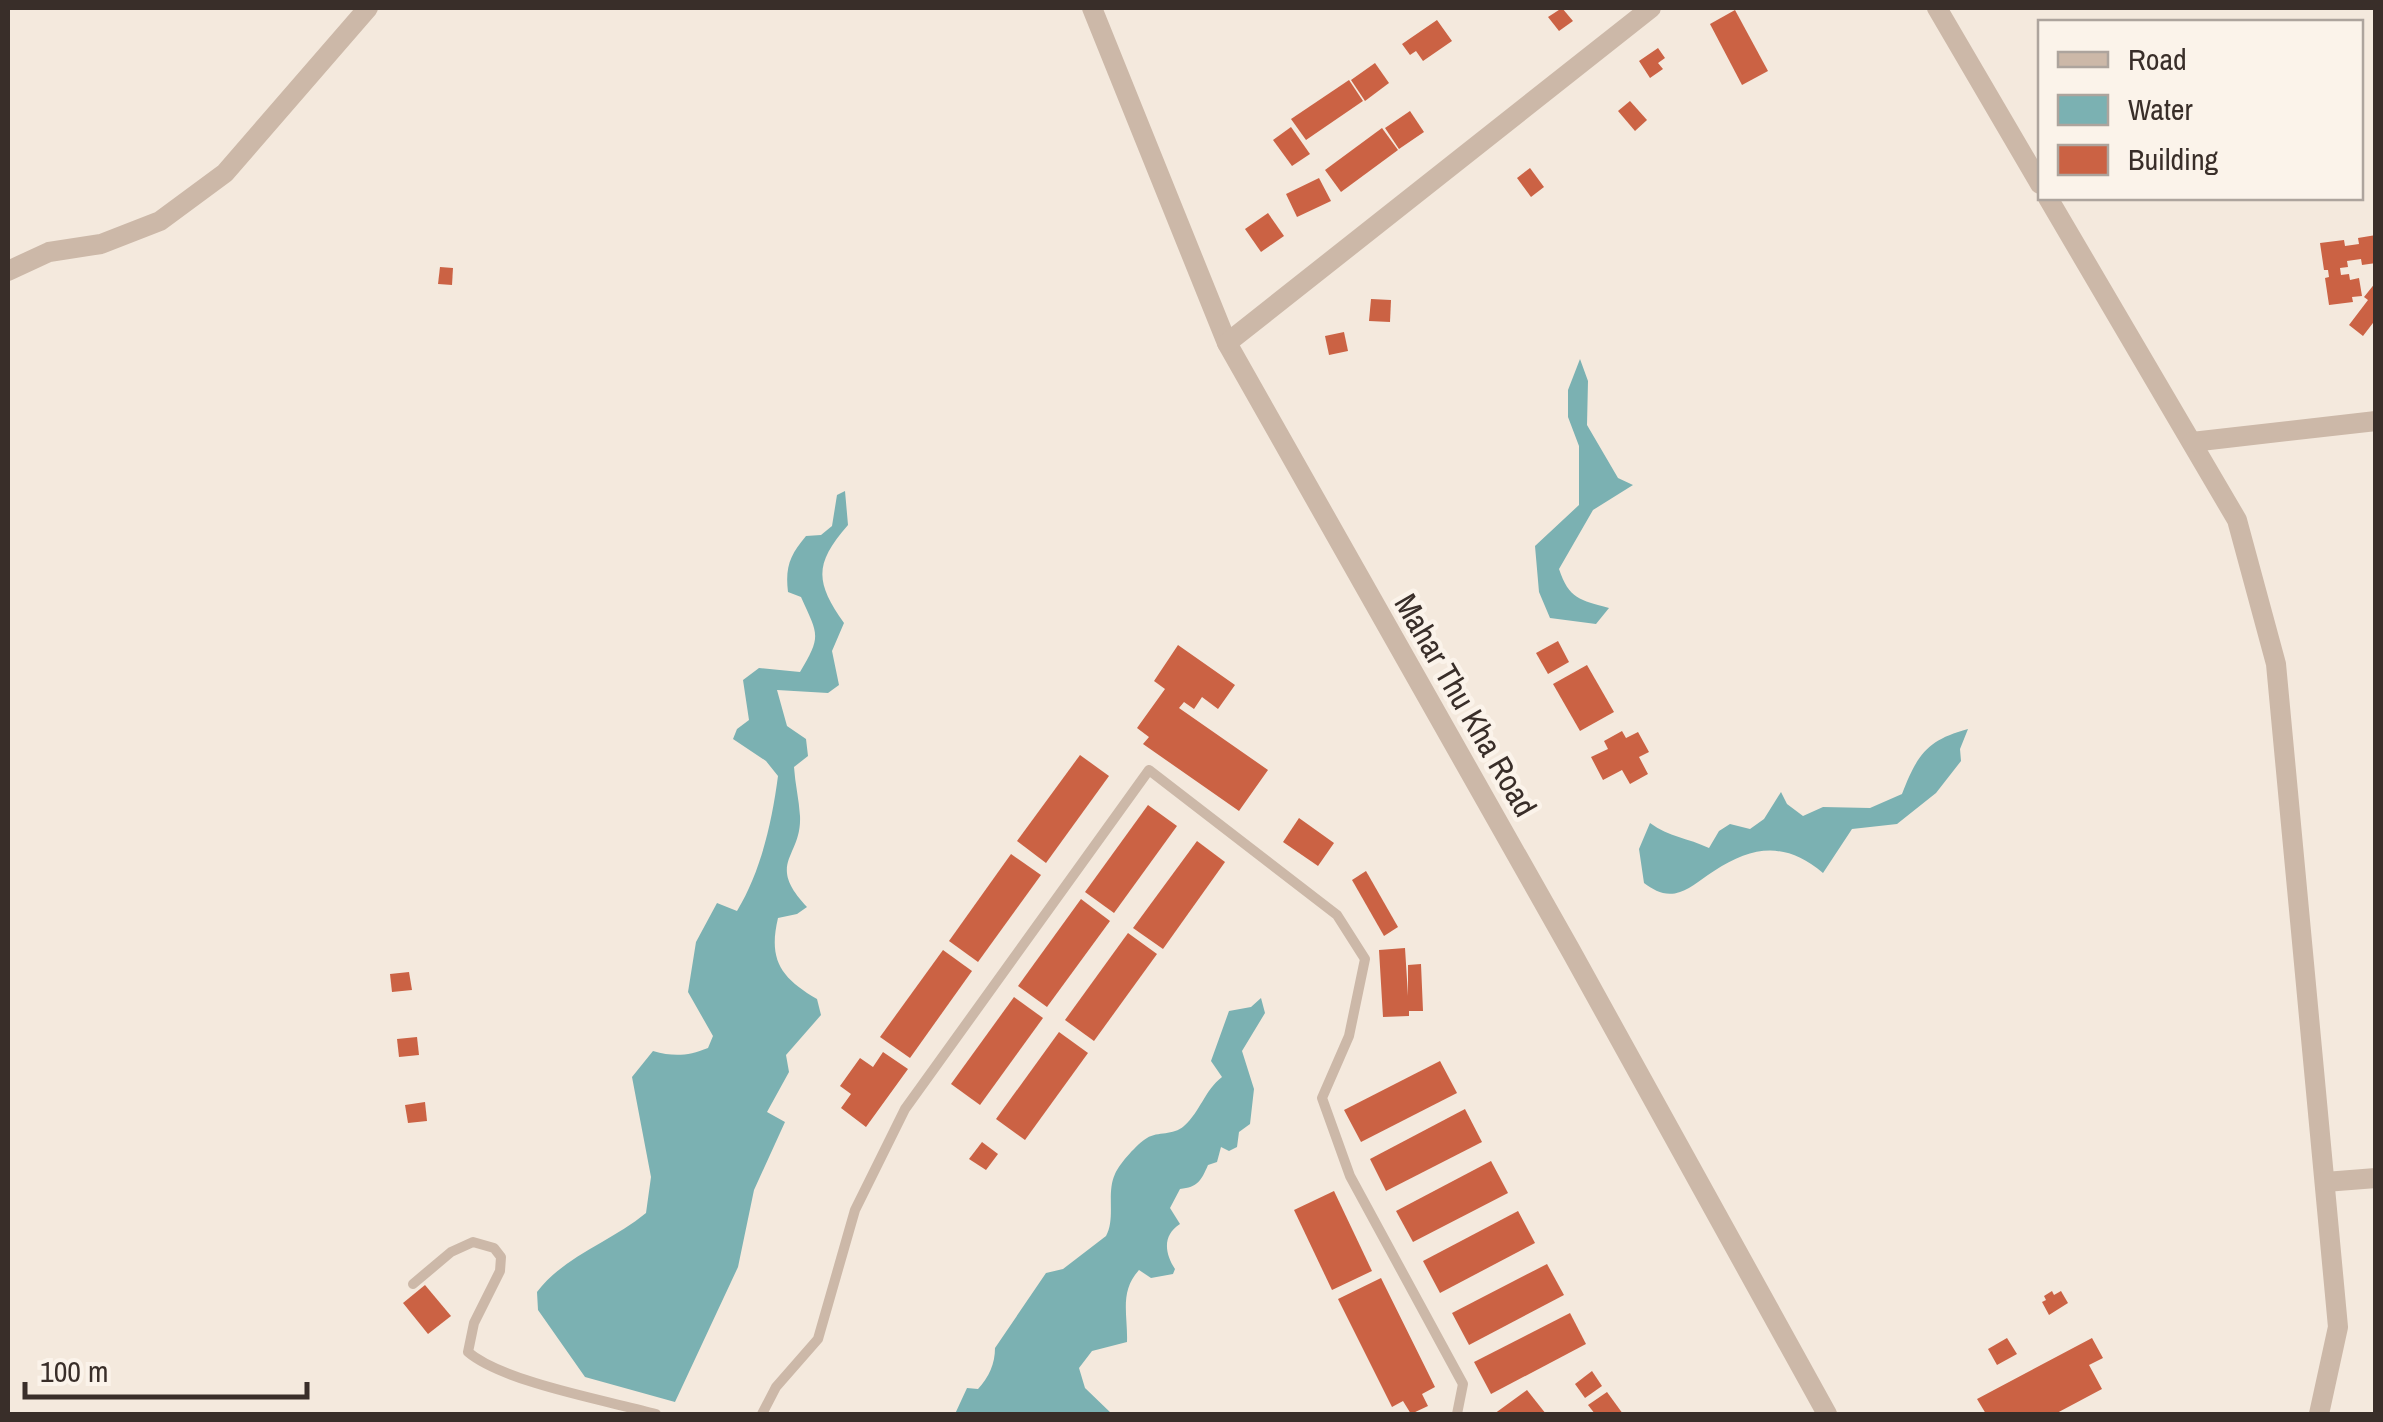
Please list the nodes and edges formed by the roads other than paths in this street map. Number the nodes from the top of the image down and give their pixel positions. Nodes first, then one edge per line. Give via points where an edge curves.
1 (368, 8) edge
2 (1092, 8) edge
3 (1651, 8) edge
4 (1937, 8) edge
5 (2038, 181) edge
6 (2049, 200) edge
7 (8, 271) edge
8 (1227, 343) junction
9 (2376, 420) edge
10 (2192, 442) junction
11 (2376, 1178) edge
12 (2325, 1182) junction
13 (412, 1284) dead end
14 (656, 1414) edge
15 (762, 1414) edge
16 (1456, 1414) edge
17 (1827, 1414) edge
18 (2319, 1414) edge

1 - 7 street via 225,173 160,221 101,244 49,252
2 - 8 street, Mahar Thu Kha Road
3 - 8 street
4 - 5 street
6 - 10 street
8 - 17 street, Mahar Thu Kha Road
9 - 10 street
10 - 12 street via 2237,520 2276,664
11 - 12 street
12 - 18 street via 2338,1327
13 - 14 lane via 472,1242 494,1248 500,1271 474,1323 468,1352 512,1375
15 - 16 lane via 818,1339 856,1210 906,1109 1148,770 1337,914 1366,959 1348,1036 1322,1098 1350,1176 1463,1384

